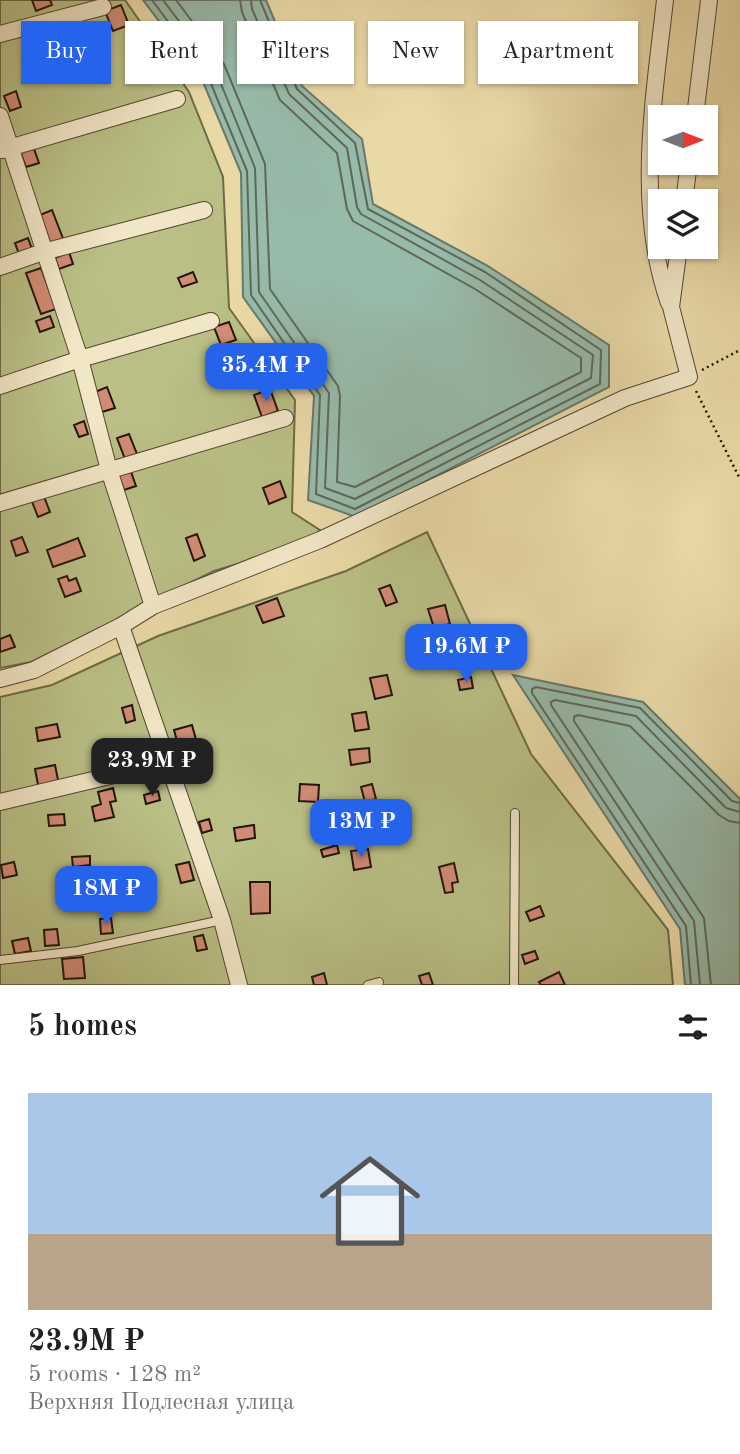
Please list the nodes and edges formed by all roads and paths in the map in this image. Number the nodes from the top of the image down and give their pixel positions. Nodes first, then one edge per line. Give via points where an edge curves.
1 (665, 0) edge
2 (709, 0) edge
3 (103, 7) dead end
4 (0, 34) edge
5 (177, 99) dead end
6 (696, 105) edge
7 (0, 116) edge
8 (5, 149) edge
9 (204, 210) dead end
10 (43, 252) junction
11 (677, 259) edge
12 (0, 267) edge
13 (671, 307) junction
14 (211, 321) dead end
15 (740, 351) edge
16 (80, 359) junction
17 (689, 377) junction
18 (0, 386) edge
19 (285, 418) dead end
20 (110, 470) junction
21 (740, 479) edge
22 (0, 503) edge
23 (153, 606) junction
24 (121, 626) junction
25 (0, 679) edge
26 (169, 762) junction
27 (0, 802) edge
28 (515, 813) dead end
29 (222, 920) junction
30 (0, 960) edge
31 (379, 982) dead end
32 (239, 985) edge
33 (368, 985) edge
34 (514, 985) edge

1 - 13 street via 652,124 650,201 661,279
2 - 6 street
3 - 4 street
5 - 8 street
7 - 8 street
8 - 10 street
9 - 10 street
10 - 12 street
10 - 16 street
11 - 13 street
13 - 17 street
14 - 16 street
15 - 17 path
16 - 18 street
16 - 20 street
17 - 21 path
17 - 23 street via 625,398 320,540
19 - 20 street
20 - 22 street
20 - 23 street
23 - 24 street
24 - 25 street via 34,670
24 - 26 street
26 - 27 street
26 - 29 street
28 - 34 lane
29 - 30 lane via 78,951
29 - 32 street
31 - 33 lane

